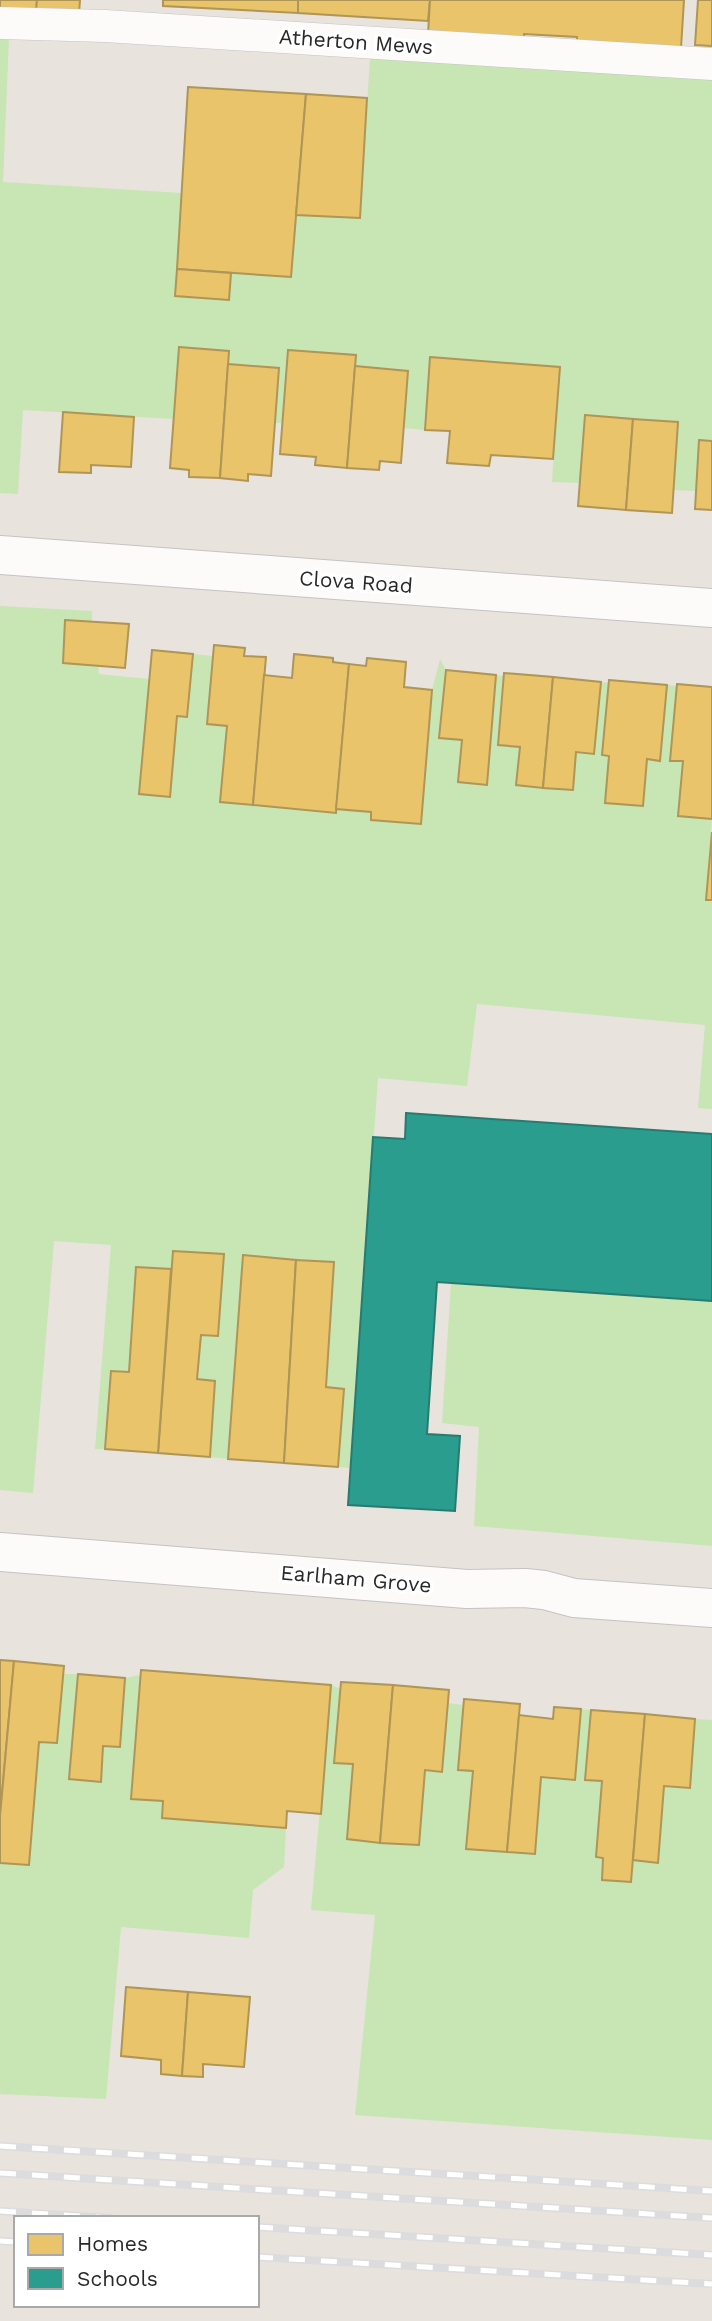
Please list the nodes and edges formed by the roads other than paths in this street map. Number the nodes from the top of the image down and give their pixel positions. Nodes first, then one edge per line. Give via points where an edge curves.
1 (0, 23) edge
2 (712, 64) edge
3 (0, 555) edge
4 (712, 608) edge
5 (0, 1552) edge
6 (712, 1608) edge

1 - 2 lane, Atherton Mews via 105,26 339,47
3 - 4 street, Clova Road
5 - 6 street, Earlham Grove via 467,1589 525,1588 574,1598

